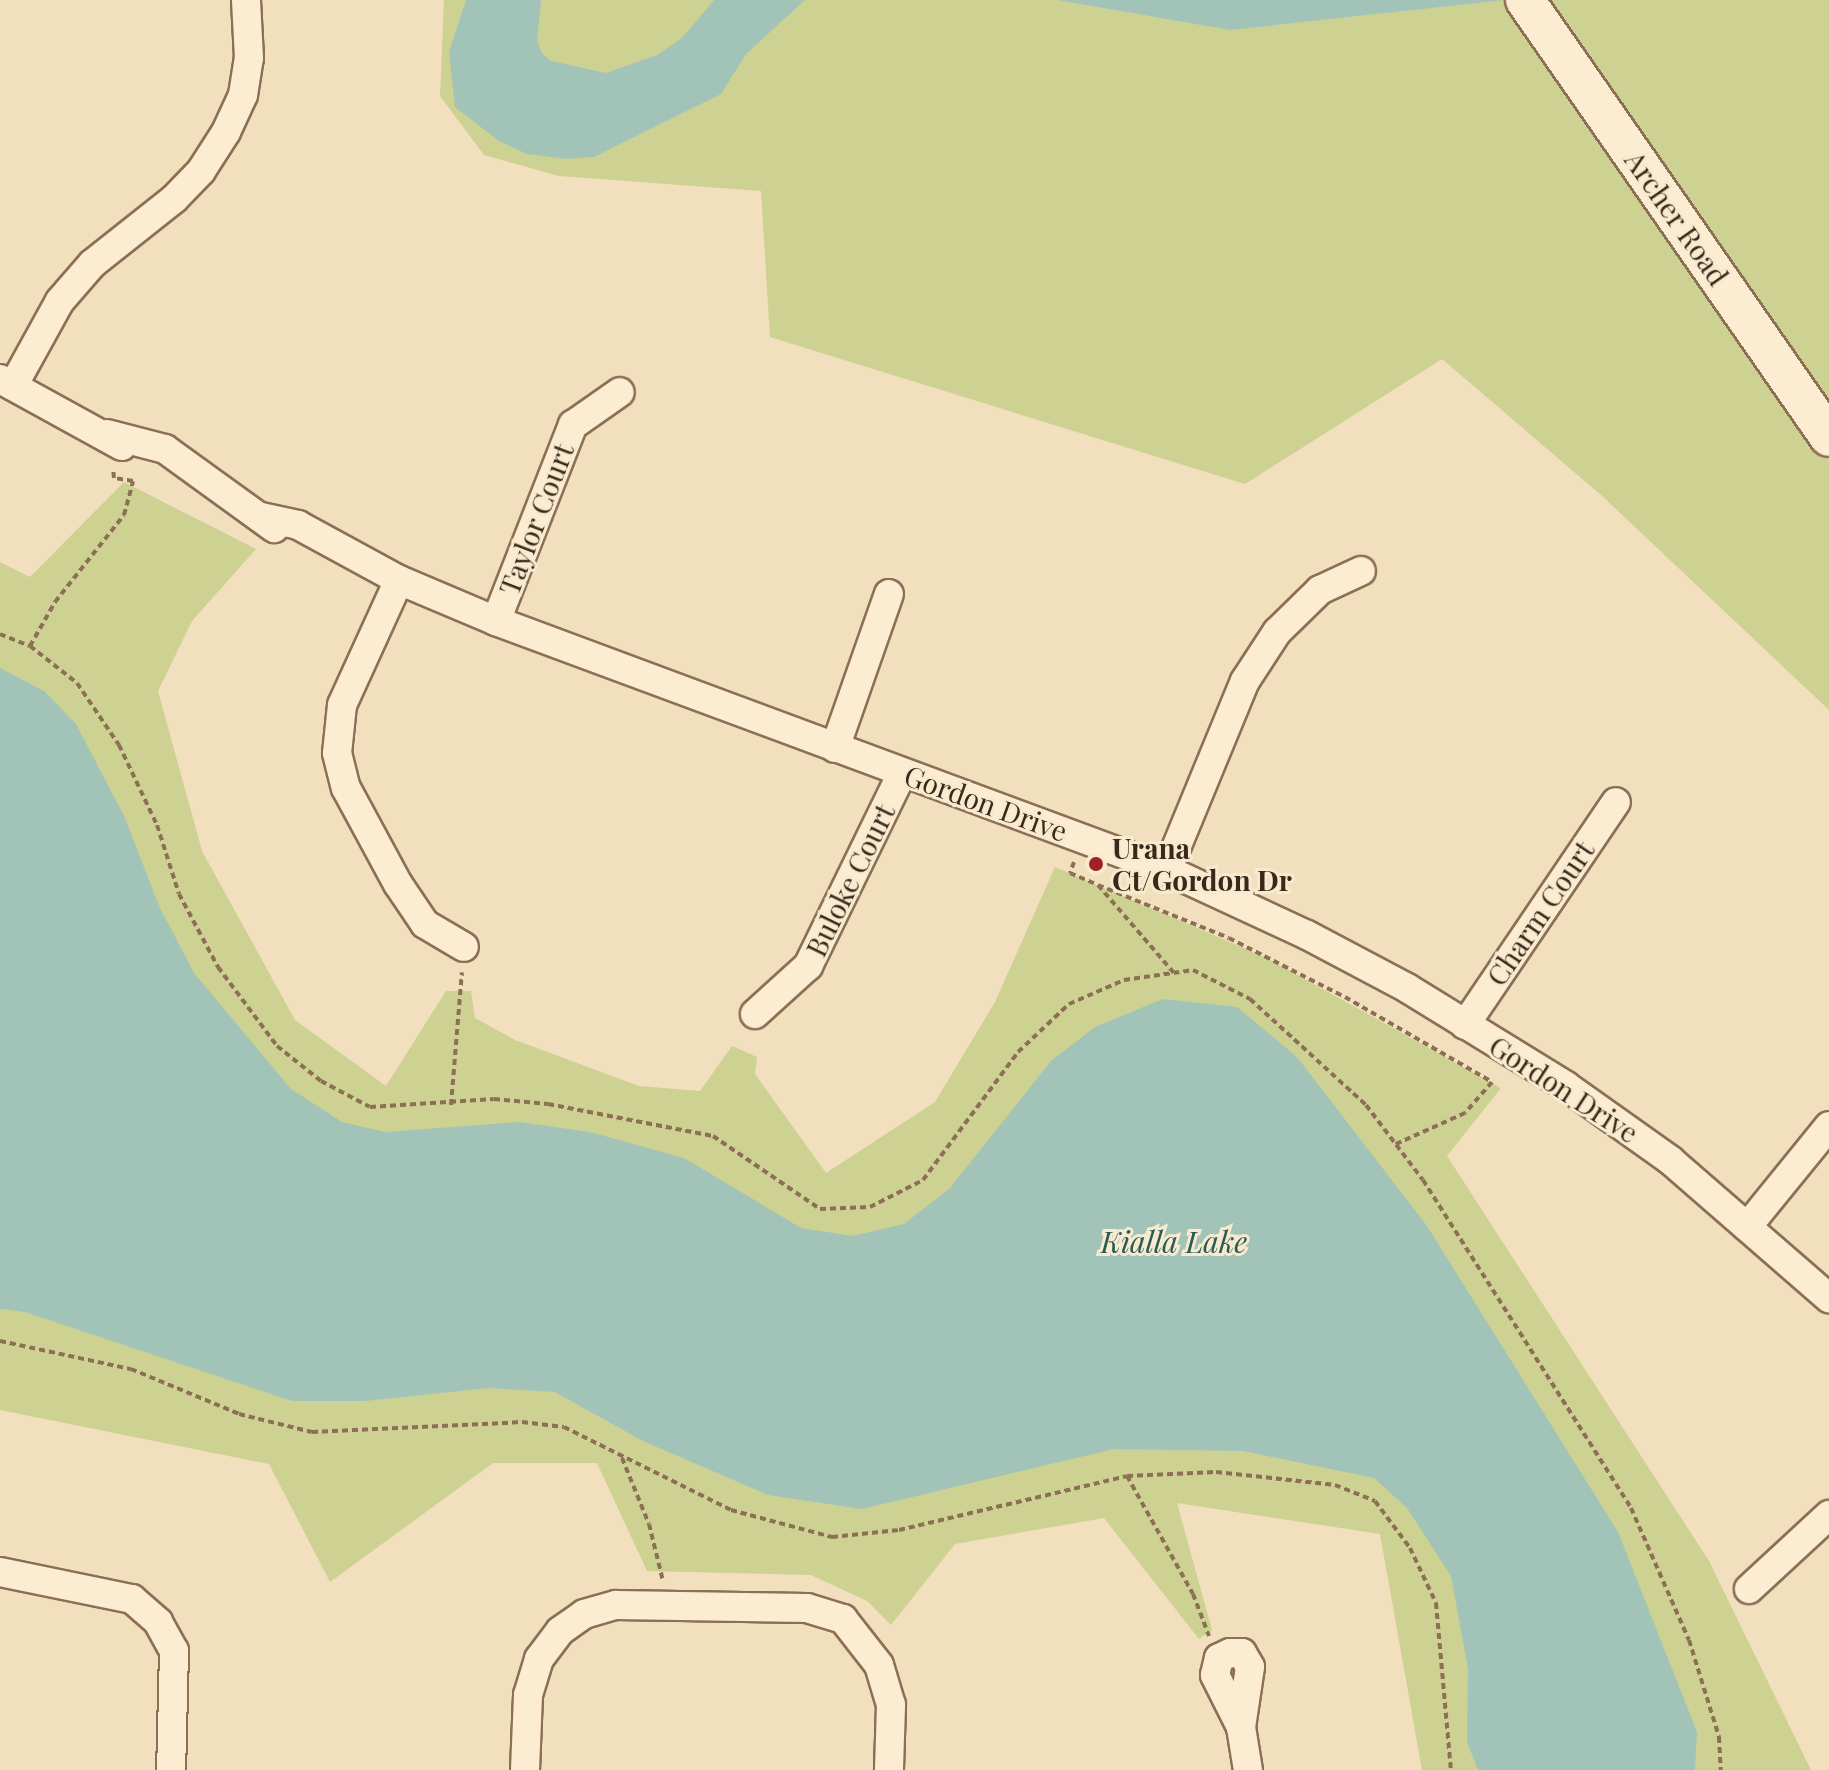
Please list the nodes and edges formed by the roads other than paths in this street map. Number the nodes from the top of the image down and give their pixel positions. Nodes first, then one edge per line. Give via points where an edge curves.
1 (246, 0) edge
2 (1525, 0) edge
3 (7, 383) edge
4 (620, 392) dead end
5 (1829, 437) edge
6 (1361, 571) dead end
7 (399, 580) junction
8 (889, 594) dead end
9 (496, 621) junction
10 (835, 748) junction
11 (902, 773) junction
12 (1616, 802) dead end
13 (1167, 870) junction
14 (464, 947) road end
15 (755, 1014) dead end
16 (1465, 1025) junction
17 (1829, 1126) edge
18 (1747, 1227) junction
19 (1829, 1298) edge
20 (1829, 1515) edge
21 (0, 1572) edge
22 (1749, 1589) dead end
23 (1215, 1666) road end
24 (171, 1770) edge
25 (525, 1770) edge
26 (889, 1770) edge
27 (1248, 1770) edge

1 - 3 street via 249,58 243,95 226,132 201,171 174,199 92,264 60,301
2 - 5 main road, Archer Road
3 - 7 street, Gordon Drive via 107,434 165,449 261,517 298,525
4 - 9 street, Taylor Court via 573,425
6 - 13 street via 1320,590 1277,632 1245,681
7 - 9 street, Gordon Drive
7 - 14 street via 342,705 337,753 346,788 398,884 425,924
8 - 10 street
9 - 10 street, Gordon Drive
10 - 11 street, Gordon Drive
11 - 13 street, Gordon Drive
11 - 15 street, Buloke Court via 808,966
12 - 16 street, Charm Court
13 - 16 street, Gordon Drive via 1330,947
16 - 18 street, Gordon Drive via 1566,1086 1670,1160
17 - 18 street
18 - 19 street, Gordon Drive
20 - 22 street
21 - 24 street via 132,1599 158,1622 174,1651
23 - 27 street via 1218,1684 1241,1727
25 - 26 street via 528,1695 539,1659 560,1631 584,1614 616,1605 807,1608 843,1619 879,1665 891,1705

